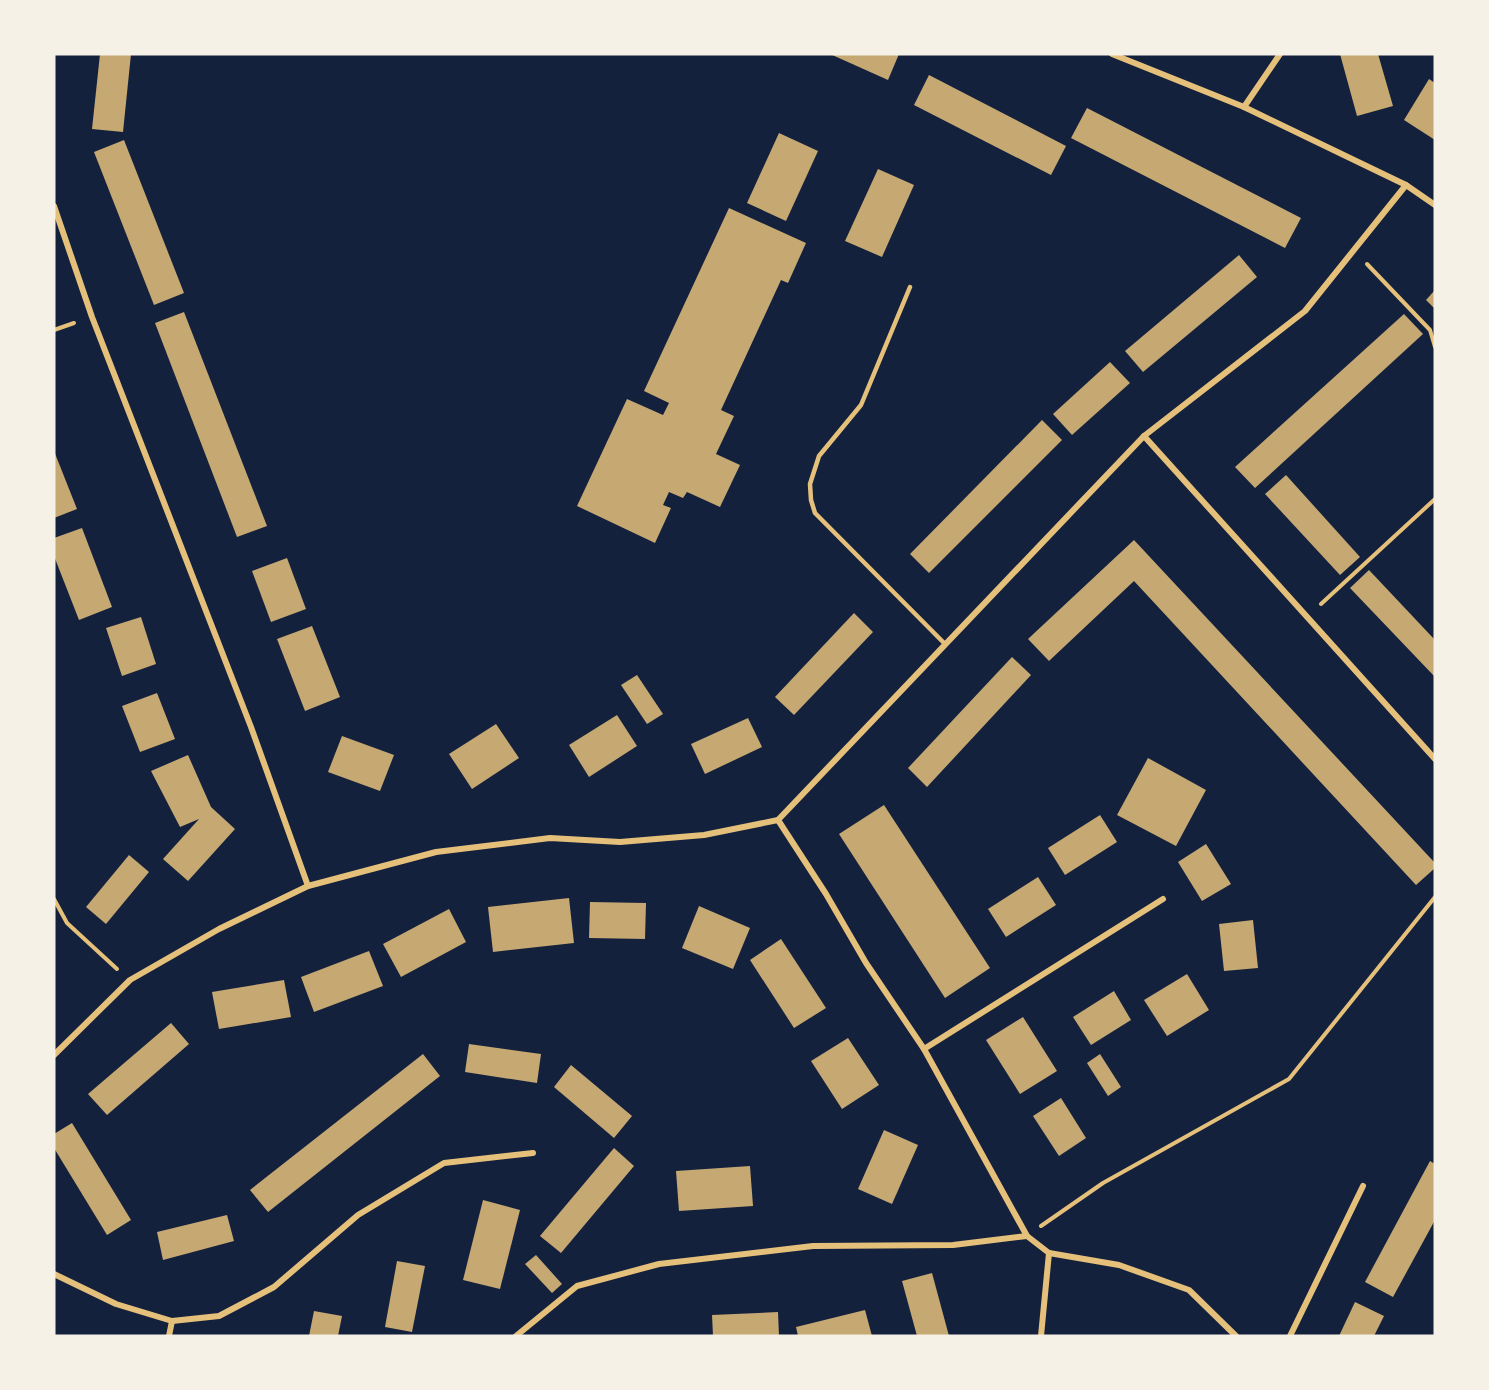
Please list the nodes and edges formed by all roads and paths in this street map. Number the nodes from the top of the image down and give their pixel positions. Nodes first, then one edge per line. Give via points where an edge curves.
1 (1112, 54) edge
2 (1280, 54) edge
3 (1244, 107) junction
4 (1406, 185) junction
5 (1435, 205) edge
6 (54, 206) edge
7 (1354, 250) junction
8 (910, 287) dead end
9 (1435, 347) edge
10 (1144, 436) junction
11 (1435, 499) edge
12 (1307, 616) junction
13 (945, 644) junction
14 (1435, 759) edge
15 (778, 820) junction
16 (308, 886) junction
17 (1435, 897) edge
18 (54, 899) edge
19 (1163, 899) dead end
20 (130, 980) junction
21 (924, 1049) junction
22 (54, 1055) edge
23 (533, 1153) dead end
24 (1363, 1186) dead end
25 (1027, 1236) junction
26 (1049, 1253) junction
27 (54, 1274) edge
28 (172, 1321) junction
29 (169, 1336) edge
30 (516, 1336) edge
31 (1041, 1336) edge
32 (1236, 1336) edge
33 (1290, 1336) edge

1 - 3 street
2 - 3 street
3 - 4 street
4 - 5 street
4 - 7 street
6 - 16 street via 92,317
7 - 9 path via 1430,330
7 - 10 street via 1305,311
8 - 13 lane via 861,405 819,456 810,484 811,500 815,513
10 - 12 street
10 - 13 street
11 - 12 path
12 - 14 street
13 - 15 street
15 - 16 street via 704,835 620,842 550,838 436,852
15 - 21 street
16 - 20 street via 219,929
17 - 25 path via 1289,1079 1103,1183
18 - 20 path via 67,924
19 - 21 street
20 - 22 street
21 - 25 street
23 - 28 street via 444,1163 358,1215 274,1287 219,1316
24 - 33 street
25 - 26 street
25 - 30 street via 953,1245 813,1246 659,1264 577,1286
26 - 31 street
26 - 32 street via 1119,1265 1189,1290
27 - 28 street via 116,1304
28 - 29 street

